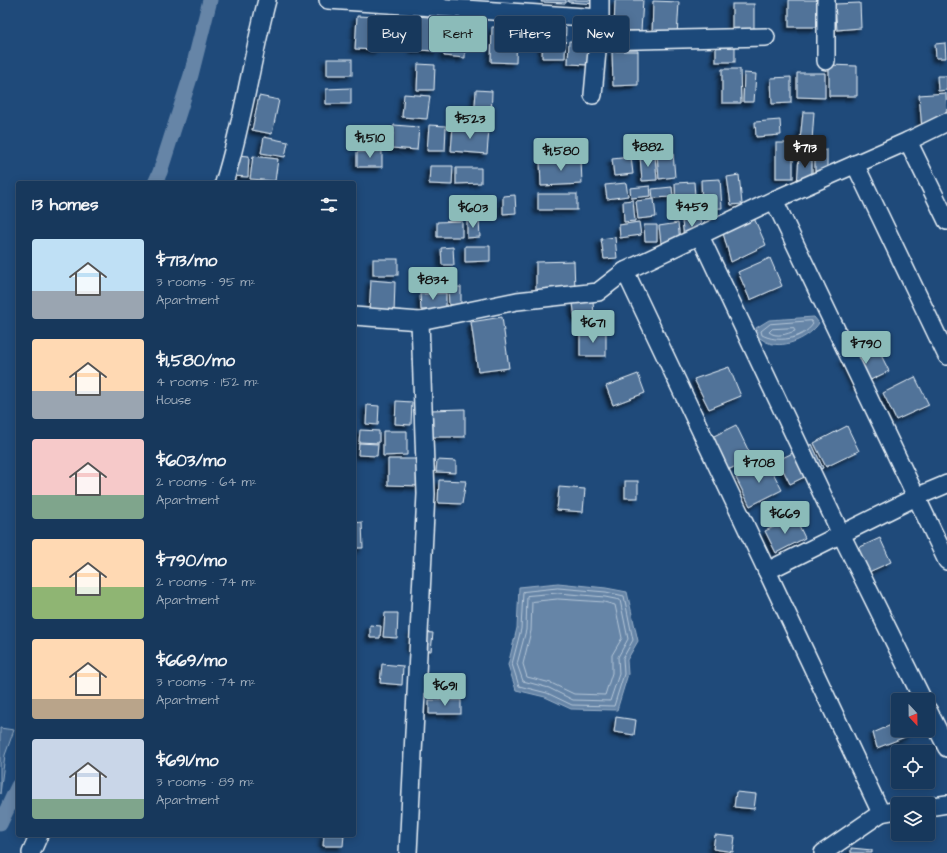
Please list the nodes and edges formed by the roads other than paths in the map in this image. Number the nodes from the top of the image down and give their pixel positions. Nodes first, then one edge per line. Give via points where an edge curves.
1 (267, 0) edge
2 (328, 0) edge
3 (600, 0) edge
4 (826, 0) edge
5 (573, 16) edge
6 (600, 16) edge
7 (766, 37) dead end
8 (629, 41) edge
9 (597, 52) edge
10 (826, 61) dead end
11 (593, 95) dead end
12 (947, 122) edge
13 (908, 141) junction
14 (855, 164) junction
15 (225, 181) edge
16 (774, 200) junction
17 (947, 221) edge
18 (700, 236) junction
19 (625, 271) junction
20 (356, 316) edge
21 (420, 321) junction
22 (947, 356) edge
23 (947, 484) edge
24 (916, 497) junction
25 (841, 534) junction
26 (947, 561) edge
27 (767, 571) junction
28 (920, 693) edge
29 (935, 724) edge
30 (947, 748) edge
31 (947, 804) edge
32 (935, 806) edge
33 (891, 811) edge
34 (881, 813) junction
35 (38, 837) edge
36 (31, 853) edge
37 (408, 853) edge
38 (823, 853) edge

1 - 15 street via 257,36 234,153
2 - 5 street
3 - 6 street
4 - 10 street
7 - 8 street
9 - 11 street
12 - 13 street
13 - 14 street
13 - 17 street
14 - 16 street
14 - 22 street
16 - 18 street
16 - 24 street
18 - 19 street
18 - 25 street
19 - 21 street via 598,292 517,301
19 - 27 street
20 - 21 street
21 - 37 street via 426,494
23 - 24 street
24 - 25 street
24 - 26 street
25 - 27 street
25 - 28 street
27 - 34 street
29 - 30 street
31 - 32 street
33 - 34 street
34 - 38 street
35 - 36 street

